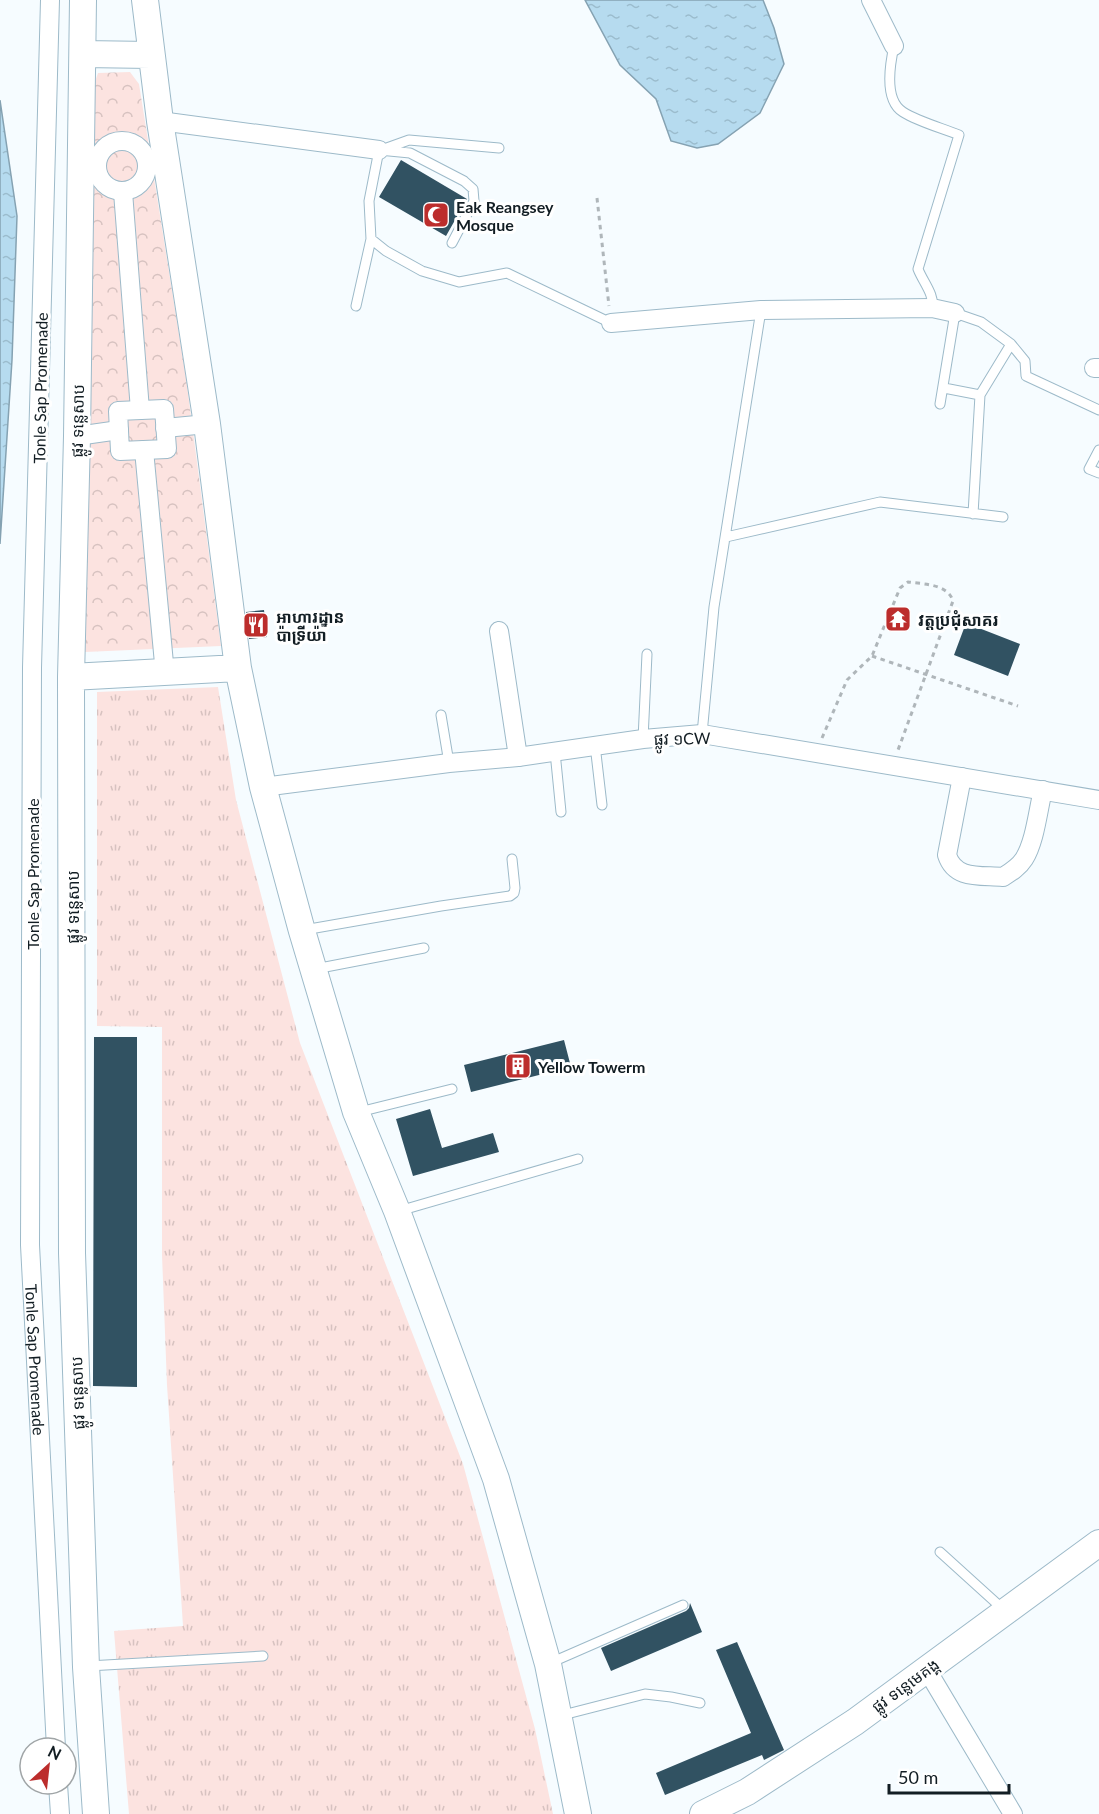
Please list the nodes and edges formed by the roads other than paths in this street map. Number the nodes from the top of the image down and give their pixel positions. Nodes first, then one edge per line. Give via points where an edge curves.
1 (50, 0) edge
2 (83, 0) edge
3 (146, 0) edge
4 (871, 0) edge
5 (894, 46) joint
6 (83, 54) junction
7 (151, 55) junction
8 (160, 121) junction
9 (499, 148) dead end
10 (379, 150) junction
11 (157, 162) junction
12 (89, 166) junction
13 (123, 192) junction
14 (371, 239) junction
15 (452, 243) dead end
16 (356, 306) dead end
17 (932, 308) junction
18 (761, 310) junction
19 (955, 313) junction
20 (611, 323) joint
21 (1011, 344) junction
22 (944, 388) junction
23 (980, 395) junction
24 (940, 404) dead end
25 (140, 410) junction
26 (1099, 410) edge
27 (207, 424) junction
28 (165, 428) junction
29 (119, 430) junction
30 (77, 436) junction
31 (144, 450) junction
32 (1099, 450) edge
33 (1099, 473) edge
34 (973, 514) junction
35 (1004, 517) dead end
36 (726, 537) junction
37 (499, 631) dead end
38 (647, 654) dead end
39 (238, 668) junction
40 (165, 674) junction
41 (71, 677) junction
42 (441, 715) dead end
43 (702, 735) junction
44 (643, 739) junction
45 (595, 745) junction
46 (555, 752) junction
47 (518, 757) junction
48 (449, 763) junction
49 (962, 777) junction
50 (263, 787) junction
51 (1043, 790) junction
52 (1099, 800) edge
53 (602, 805) dead end
54 (561, 812) dead end
55 (512, 859) dead end
56 (302, 931) junction
57 (424, 948) dead end
58 (315, 969) junction
59 (452, 1089) dead end
60 (356, 1112) junction
61 (578, 1159) dead end
62 (397, 1211) junction
63 (1099, 1542) edge
64 (940, 1552) dead end
65 (683, 1605) dead end
66 (1005, 1611) junction
67 (263, 1656) dead end
68 (548, 1664) junction
69 (86, 1667) junction
70 (927, 1670) junction
71 (700, 1703) dead end
72 (559, 1716) junction
73 (55, 1736) edge
74 (59, 1796) edge
75 (60, 1814) edge
76 (96, 1814) edge
77 (578, 1814) edge
78 (703, 1814) edge
79 (1013, 1814) edge

1 - 73 street, Tonle Sap Promenade via 32,668 30,1245
2 - 6 street, ផ្លូវ ទន្លេសាប
3 - 7 street
4 - 5 street
5 - 17 lane via 890,66 892,98 901,111 960,135 918,269 932,297
6 - 7 street
6 - 12 street, ផ្លូវ ទន្លេសាប
7 - 8 street
8 - 10 street
8 - 11 street
9 - 10 lane via 409,140
10 - 14 lane via 369,201
10 - 15 lane via 410,153 473,189 474,201
11 - 12 street via 133,143 121,140 106,147
11 - 13 street via 141,183
11 - 27 street
12 - 13 street via 108,187
12 - 30 street, ផ្លូវ ទន្លេសាប
13 - 25 street
14 - 16 lane
14 - 20 lane via 422,271 459,282 507,273
17 - 18 street
17 - 19 street
18 - 20 street
18 - 36 lane
19 - 21 lane via 981,322
19 - 22 lane
21 - 23 lane
21 - 26 lane via 1025,361 1026,376
22 - 23 lane
22 - 24 lane
23 - 34 lane
25 - 28 street via 164,409
25 - 29 street via 118,411
27 - 28 street
27 - 39 street
28 - 31 street via 166,448
29 - 30 street
29 - 31 street via 120,451
30 - 41 street, ផ្លូវ ទន្លេសាប
31 - 40 street
32 - 33 lane via 1089,469
34 - 35 lane
34 - 36 lane via 880,502
36 - 43 lane via 714,607
37 - 47 street
38 - 44 lane
39 - 40 street
39 - 50 street
40 - 41 street
41 - 69 street, ផ្លូវ ទន្លេសាប via 72,1253
42 - 48 lane
43 - 44 street, ផ្លូវ ១CW
43 - 49 street, ផ្លូវ ១CW
44 - 45 street, ផ្លូវ ១CW
45 - 46 street, ផ្លូវ ១CW
45 - 53 lane
46 - 47 street, ផ្លូវ ១CW
46 - 54 lane
47 - 48 street, ផ្លូវ ១CW
48 - 50 street, ផ្លូវ ១CW
49 - 51 street, ផ្លូវ ១CW
49 - 51 street via 947,855 951,866 960,873 1003,877 1017,868 1028,850
50 - 56 street
51 - 52 street, ផ្លូវ ១CW
55 - 56 lane via 515,888 510,896
56 - 58 street
57 - 58 lane
58 - 60 street
59 - 60 lane
60 - 62 street
61 - 62 lane
62 - 68 street via 496,1479
63 - 66 street, ផ្លូវ ទន្លេមេគង្គ
64 - 66 lane
65 - 68 lane
66 - 70 street, ផ្លូវ ទន្លេមេគង្គ
67 - 69 lane
68 - 72 street
69 - 76 street, ផ្លូវ ទន្លេសាប
70 - 78 street, ផ្លូវ ទន្លេមេគង្គ via 756,1786
70 - 79 street
71 - 72 lane via 645,1694
72 - 77 street
74 - 75 street

